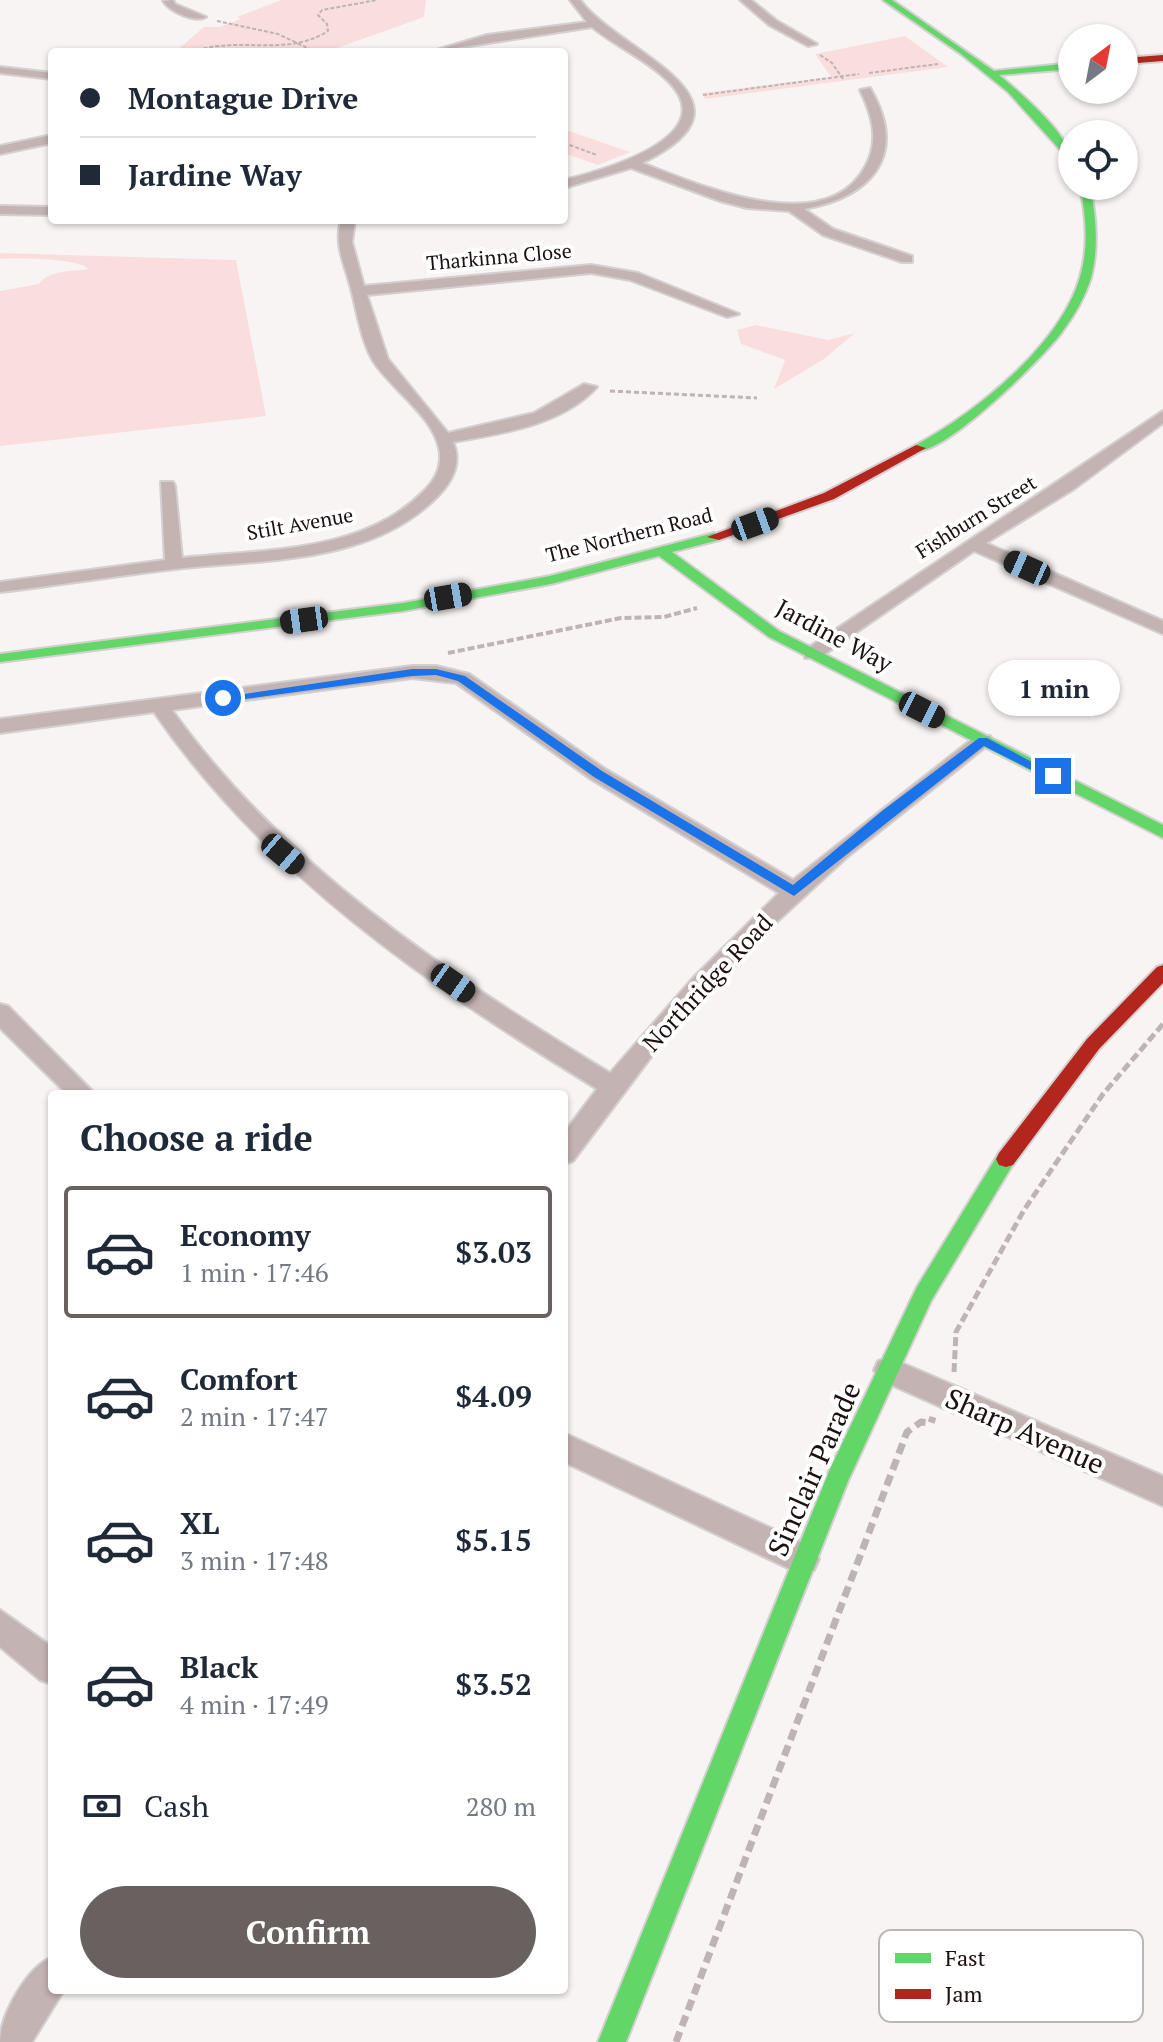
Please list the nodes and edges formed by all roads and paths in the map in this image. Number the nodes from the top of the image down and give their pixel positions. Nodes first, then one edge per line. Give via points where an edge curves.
1 (161, 0) edge
2 (183, 0) edge
3 (377, 0) edge
4 (575, 0) edge
5 (745, 0) edge
6 (887, 0) edge
7 (168, 1) edge
8 (201, 17) joint
9 (594, 24) junction
10 (294, 44) junction
11 (812, 44) joint
12 (207, 48) edge
13 (305, 48) edge
14 (451, 48) edge
15 (1163, 58) edge
16 (1138, 60) edge
17 (948, 63) dead end
18 (1058, 67) edge
19 (0, 70) edge
20 (997, 73) junction
21 (48, 76) edge
22 (842, 77) junction
23 (866, 90) joint
24 (686, 97) junction
25 (48, 140) edge
26 (1058, 140) edge
27 (568, 144) edge
28 (0, 150) edge
29 (602, 157) dead end
30 (633, 164) junction
31 (568, 183) edge
32 (1090, 200) edge
33 (794, 208) junction
34 (0, 210) edge
35 (48, 211) edge
36 (347, 224) edge
37 (907, 259) dead end
38 (359, 291) junction
39 (732, 314) dead end
40 (589, 387) joint
41 (757, 398) dead end
42 (1163, 416) edge
43 (446, 438) junction
44 (167, 486) dead end
45 (973, 544) junction
46 (664, 553) junction
47 (174, 564) junction
48 (0, 587) edge
49 (699, 608) dead end
50 (1163, 628) edge
51 (812, 654) junction
52 (434, 656) dead end
53 (0, 658) edge
54 (160, 707) junction
55 (0, 726) edge
56 (983, 741) junction
57 (1163, 832) edge
58 (794, 891) junction
59 (1163, 972) edge
60 (0, 1013) edge
61 (1163, 1024) edge
62 (613, 1087) junction
63 (79, 1090) edge
64 (568, 1148) edge
65 (888, 1370) junction
66 (951, 1377) dead end
67 (934, 1416) dead end
68 (568, 1449) edge
69 (1163, 1491) edge
70 (803, 1559) junction
71 (0, 1626) edge
72 (48, 1665) edge
73 (48, 1982) edge
74 (11, 2042) edge
75 (612, 2042) edge
76 (676, 2042) edge

1 - 7 street
2 - 7 street
3 - 10 path via 322,10 318,15 328,31
4 - 9 street
5 - 11 street
6 - 20 main road
7 - 8 street
8 - 10 path via 278,34
9 - 14 street
9 - 24 street via 668,75
10 - 12 path via 225,43
10 - 13 path
11 - 22 path
15 - 16 main road
17 - 22 path
18 - 20 main road
19 - 21 street
20 - 26 main road
22 - 23 path via 844,85
22 - 24 path
23 - 33 street via 880,126 874,164 847,194
24 - 30 street via 688,115 680,131
25 - 28 street
27 - 29 path
30 - 31 street
30 - 33 street via 743,205
32 - 46 main road, The Northern Road via 1093,241 1080,298 1060,333 1008,387 940,437 873,475 790,511
33 - 37 street via 828,232
34 - 35 street
36 - 38 street via 344,244
38 - 39 street, Tharkinna Close via 591,269 633,276
38 - 43 street via 381,361
40 - 41 path
40 - 43 street via 535,419
42 - 45 street, Fishburn Street via 1068,485
43 - 47 street, Stilt Avenue via 447,465 437,489 389,525 331,545
44 - 47 street
45 - 50 street
45 - 51 street, Fishburn Street
46 - 51 main road, Jardine Way via 774,634
46 - 53 main road, The Northern Road via 389,607
47 - 48 street, Stilt Avenue
49 - 52 path via 664,617 621,618
51 - 56 main road, Jardine Way
54 - 55 street
54 - 58 street via 412,672 449,674 473,685 598,774
54 - 62 street via 241,813 332,896 520,1029
56 - 57 main road, Jardine Way
56 - 58 street, Northridge Road
58 - 62 street, Northridge Road
59 - 65 main road, Sinclair Parade via 1092,1049 1001,1167 917,1307
60 - 63 street
61 - 66 path via 1099,1101 1015,1224 956,1332
62 - 64 street, Northridge Road
65 - 69 street, Sharp Avenue
65 - 70 main road, Sinclair Parade
67 - 76 path via 931,1423 921,1422 907,1432
68 - 70 street
70 - 75 main road, Sinclair Parade
71 - 72 street
73 - 74 street

